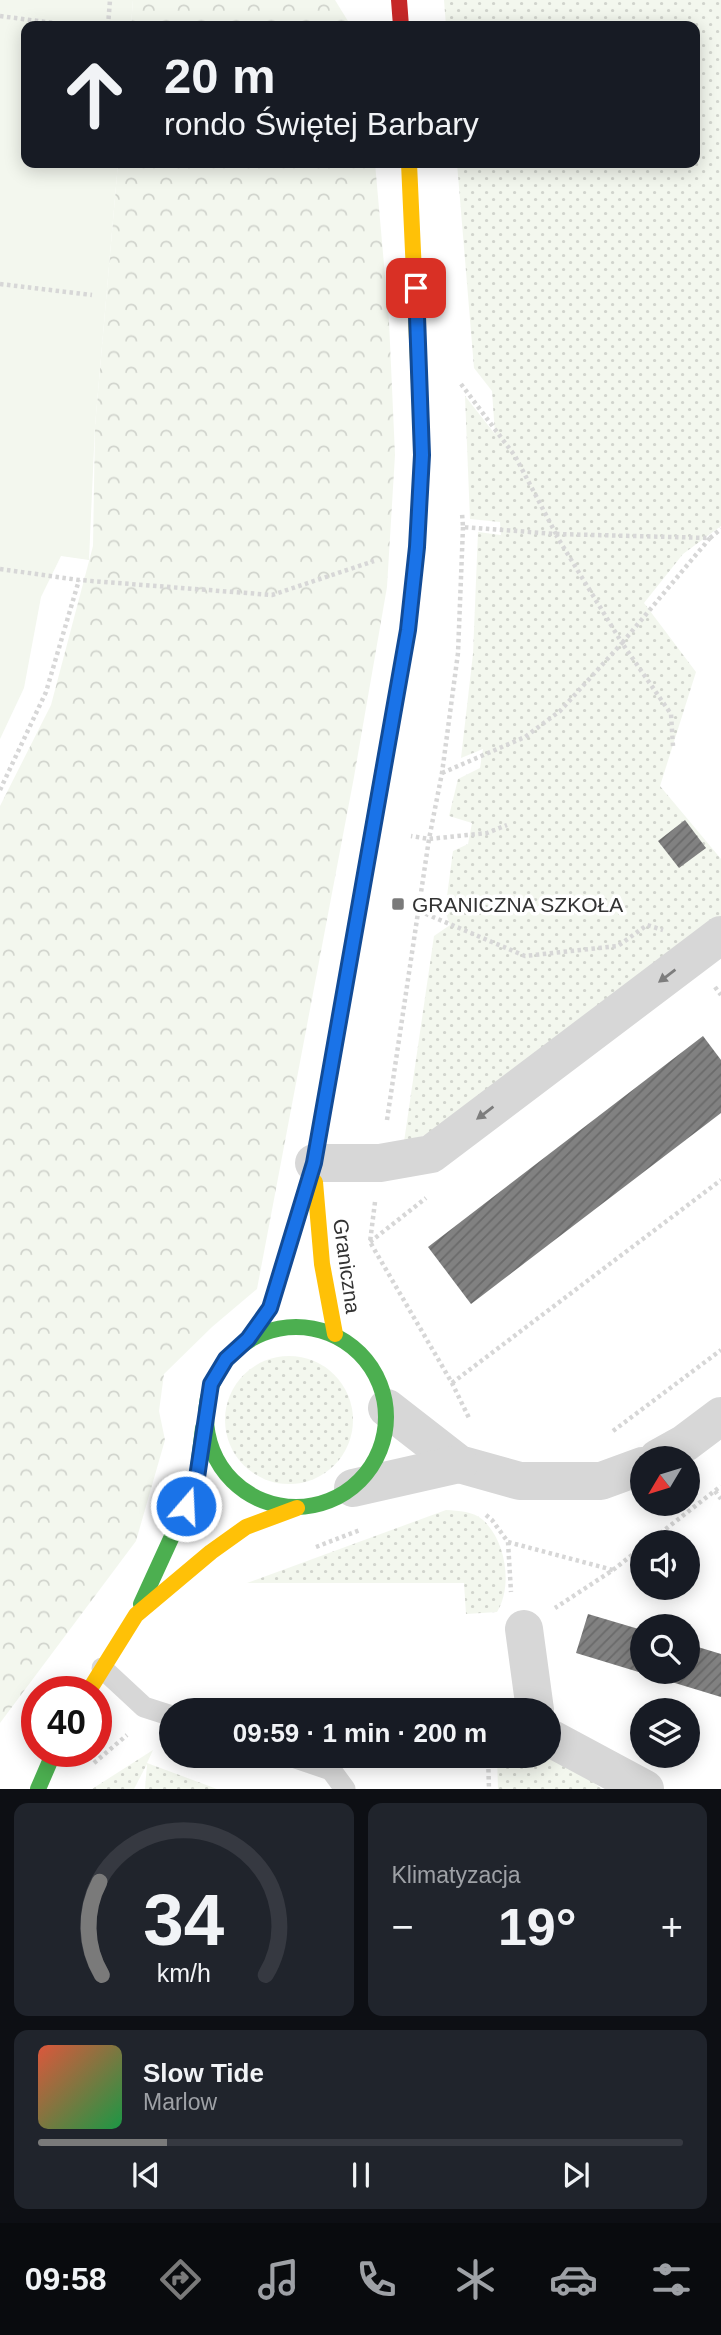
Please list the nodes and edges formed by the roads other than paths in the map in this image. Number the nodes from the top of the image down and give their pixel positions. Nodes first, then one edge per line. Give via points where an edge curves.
1 (399, 0) edge
2 (401, 21) edge
3 (408, 168) edge
4 (707, 946) edge
5 (314, 1163) junction
6 (335, 1334) junction
7 (248, 1339) junction
8 (387, 1408) junction
9 (205, 1412) junction
10 (721, 1416) edge
11 (680, 1446) edge
12 (459, 1464) junction
13 (630, 1470) edge
14 (353, 1488) junction
15 (298, 1508) junction
16 (517, 1613) road end
17 (136, 1615) junction
18 (102, 1668) junction
19 (97, 1676) edge
20 (533, 1698) edge
21 (159, 1712) edge
22 (561, 1744) edge
23 (46, 1767) edge
24 (325, 1768) edge
25 (38, 1789) edge
26 (345, 1789) edge
27 (645, 1789) edge

1 - 2 street
3 - 5 street, Graniczna via 422,455 417,547 408,630
4 -> 5 street via 431,1154 380,1163
5 - 6 street, Graniczna via 322,1264
5 - 7 street, Graniczna via 270,1308
6 - 7 street via 305,1326 275,1328
6 - 8 street via 367,1360 379,1378
7 - 9 street via 226,1359 211,1384
8 - 12 street
8 - 14 street via 385,1439 373,1466
9 - 15 street via 209,1442 221,1469 242,1490 268,1503
9 - 17 street via 196,1484
10 - 11 street
12 - 13 street via 520,1481 601,1481
12 - 14 street
14 - 15 street via 327,1503
15 - 17 street via 246,1527
16 - 20 street
17 - 18 street
18 - 19 street
18 - 21 lane via 144,1707
22 - 27 street
23 - 25 street
24 - 26 lane

